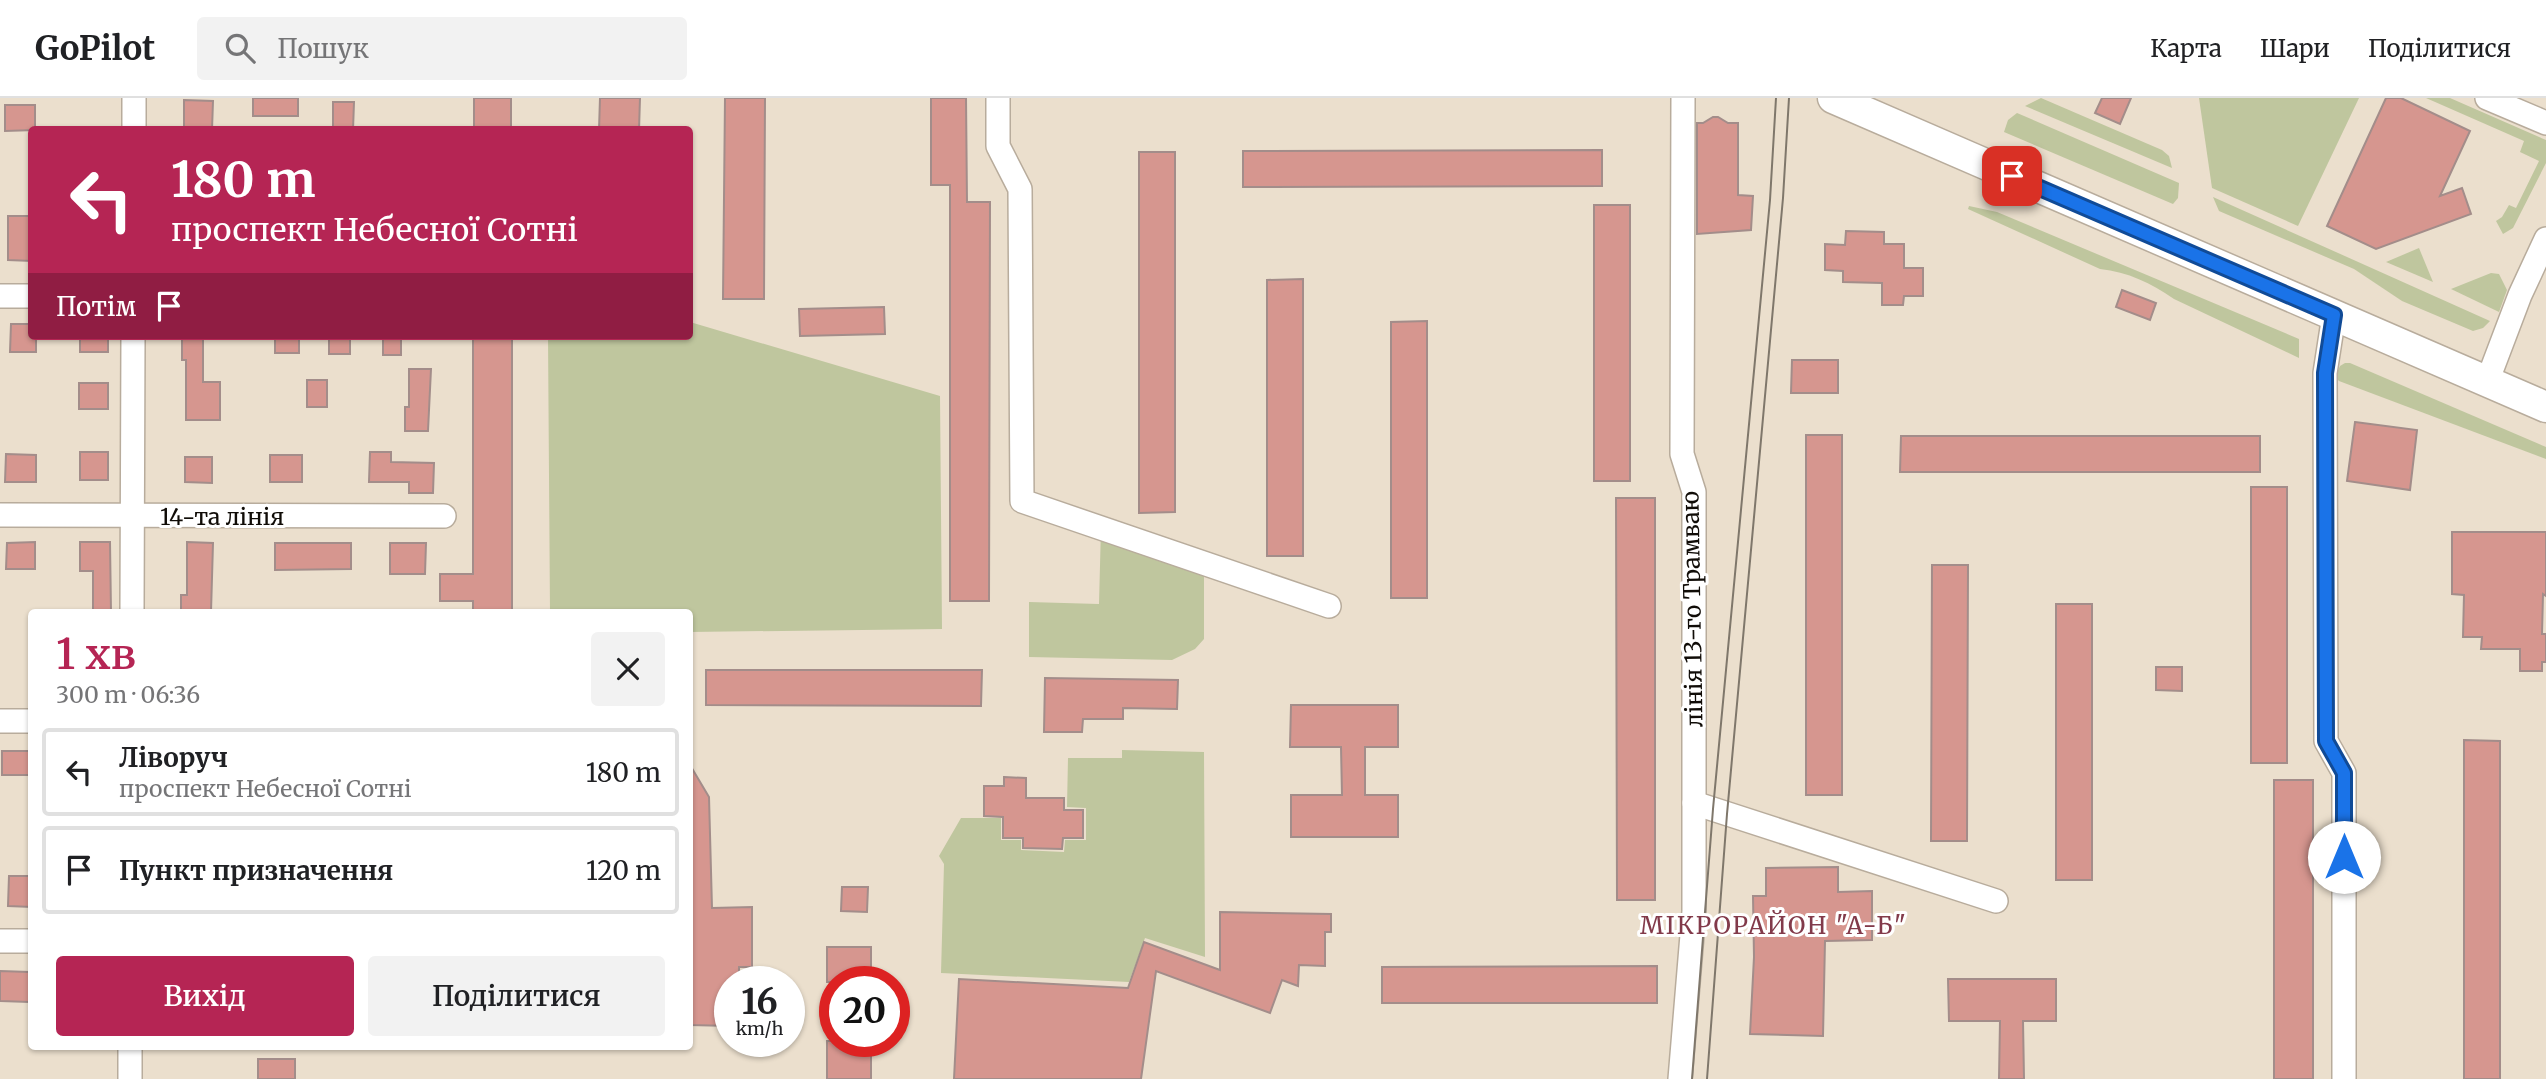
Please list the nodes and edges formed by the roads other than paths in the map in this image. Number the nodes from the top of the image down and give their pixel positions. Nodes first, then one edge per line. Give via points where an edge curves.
1 (134, 98) edge
2 (998, 98) edge
3 (1683, 98) edge
4 (1833, 98) edge
5 (2487, 98) edge
6 (2546, 123) edge
7 (134, 126) edge
8 (2546, 239) edge
9 (0, 296) edge
10 (28, 296) edge
11 (2334, 315) junction
12 (133, 340) edge
13 (2487, 382) junction
14 (2546, 407) edge
15 (0, 515) edge
16 (132, 516) junction
17 (444, 516) dead end
18 (1329, 606) dead end
19 (132, 609) edge
20 (0, 721) edge
21 (28, 721) edge
22 (1694, 803) junction
23 (1996, 901) dead end
24 (0, 941) edge
25 (28, 941) edge
26 (130, 1050) edge
27 (130, 1079) edge
28 (1680, 1079) edge
29 (2344, 1079) edge

1 - 7 street
2 - 18 street via 998,146 1020,189 1022,501
3 - 22 street, лінія 13-го Трамваю via 1682,454 1694,492
4 - 11 main road
5 - 6 street
8 - 13 street
9 - 10 street
11 - 13 main road
11 - 29 street via 2325,373 2326,741 2344,773
12 - 16 street
13 - 14 main road
15 - 16 street, 14-та лінія
16 - 17 street, 14-та лінія
16 - 19 street
20 - 21 street
22 - 23 street
22 - 28 street, лінія 13-го Трамваю via 1694,911
24 - 25 street
26 - 27 street

